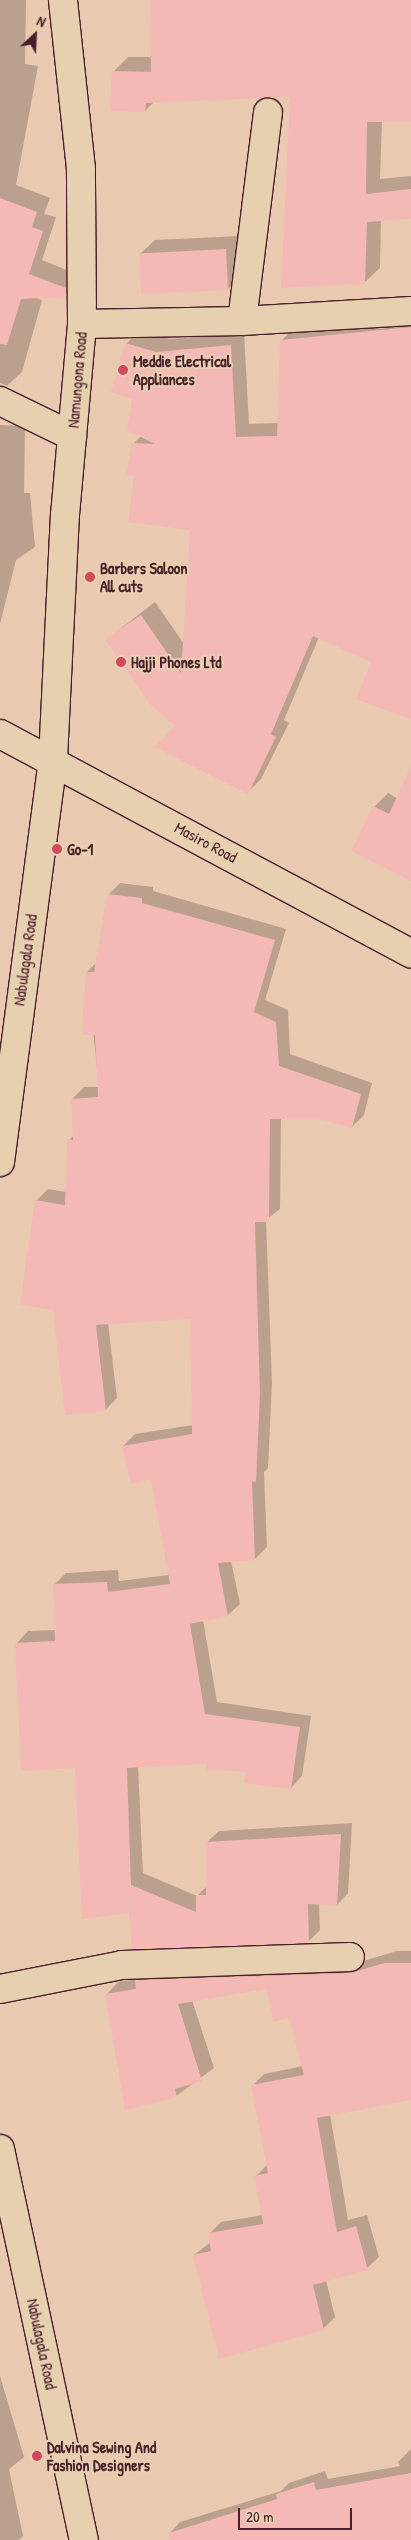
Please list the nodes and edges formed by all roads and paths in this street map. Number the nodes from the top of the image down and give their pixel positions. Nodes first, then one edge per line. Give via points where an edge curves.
1 (63, 0) edge
2 (268, 113) dead end
3 (411, 310) edge
4 (242, 321) junction
5 (82, 324) junction
6 (0, 401) edge
7 (72, 436) junction
8 (0, 734) edge
9 (53, 760) junction
10 (411, 953) edge
11 (4, 1087) edge
12 (0, 1162) edge
13 (350, 1957) dead end
14 (0, 1989) edge
15 (0, 2149) edge
16 (84, 2540) edge

1 - 5 street, Namungona Road via 81,169
2 - 4 street
3 - 4 street
4 - 5 street
5 - 7 street, Namungona Road
6 - 7 street
7 - 9 street, Namungona Road
8 - 9 street, Masiro Road
9 - 10 street, Masiro Road
9 - 11 street, Nabulagala Road
11 - 12 street, Nabulagala Road
13 - 14 street via 122,1965
15 - 16 street, Nabulagala Road

